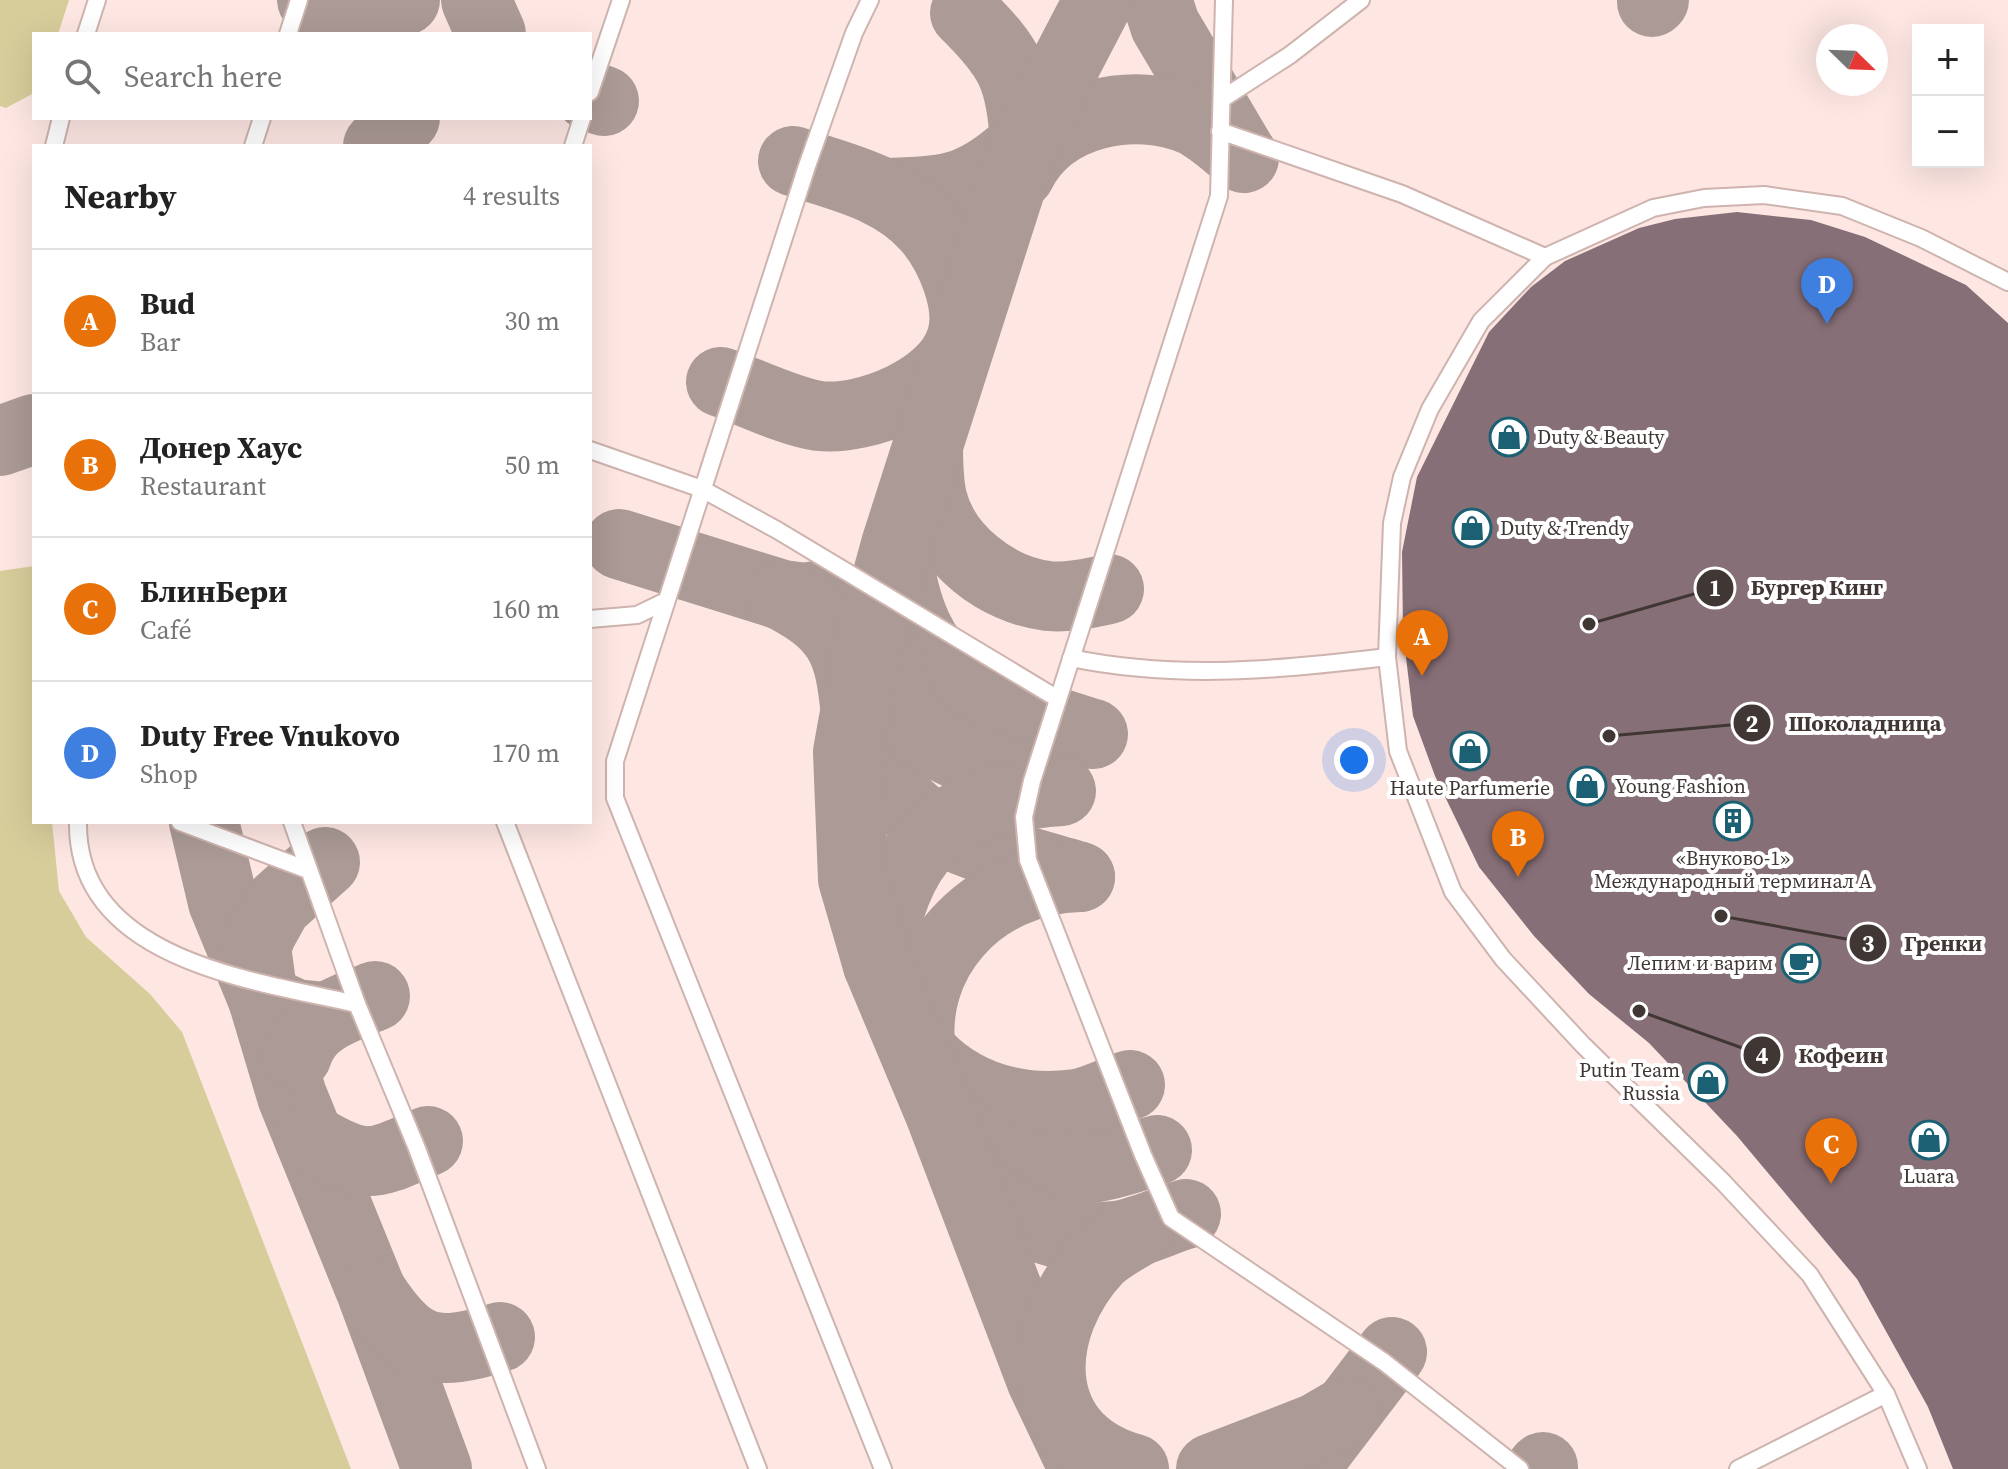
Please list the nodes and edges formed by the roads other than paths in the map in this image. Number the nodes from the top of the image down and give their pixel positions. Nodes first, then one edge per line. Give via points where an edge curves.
1 (97, 0) edge
2 (299, 0) edge
3 (621, 0) edge
4 (870, 0) edge
5 (1224, 0) edge
6 (1361, 0) edge
7 (87, 32) edge
8 (289, 32) edge
9 (592, 86) edge
10 (1222, 99) junction
11 (60, 120) edge
12 (261, 120) edge
13 (581, 120) edge
14 (1220, 131) junction
15 (54, 144) edge
16 (254, 144) edge
17 (574, 144) edge
18 (1545, 257) junction
19 (2008, 282) edge
20 (592, 451) edge
21 (702, 489) junction
22 (666, 601) junction
23 (592, 619) edge
24 (1387, 657) junction
25 (1071, 658) junction
26 (1058, 699) junction
27 (78, 824) edge
28 (185, 824) edge
29 (293, 824) edge
30 (506, 824) edge
31 (308, 870) junction
32 (357, 1004) junction
33 (1886, 1394) junction
34 (537, 1469) edge
35 (758, 1469) edge
36 (883, 1469) edge
37 (1520, 1469) edge
38 (1738, 1469) edge
39 (1918, 1469) edge

1 - 7 lane
2 - 8 lane
3 - 9 lane
4 - 21 lane via 819,130
5 - 10 lane
6 - 10 lane
10 - 14 lane
11 - 15 lane
12 - 16 lane
13 - 17 lane
14 - 18 lane via 1402,194
14 - 25 lane via 1219,196
18 - 19 lane via 1653,208 1764,195 1842,206
18 - 24 lane via 1481,321 1430,409 1402,477 1392,523
20 - 21 lane
21 - 22 lane
21 - 26 lane
22 - 23 lane via 637,615
22 - 36 lane via 615,761 615,798
24 - 25 lane via 1188,673
24 - 33 lane via 1398,751 1453,892 1503,959 1583,1045 1810,1275
25 - 26 lane
26 - 37 lane via 1024,817 1028,860 1171,1218 1384,1362
27 - 32 lane via 84,869 101,902 148,941 189,961 256,982
28 - 31 lane
29 - 31 lane
30 - 35 lane
31 - 32 lane
32 - 34 lane
33 - 38 lane
33 - 39 lane

